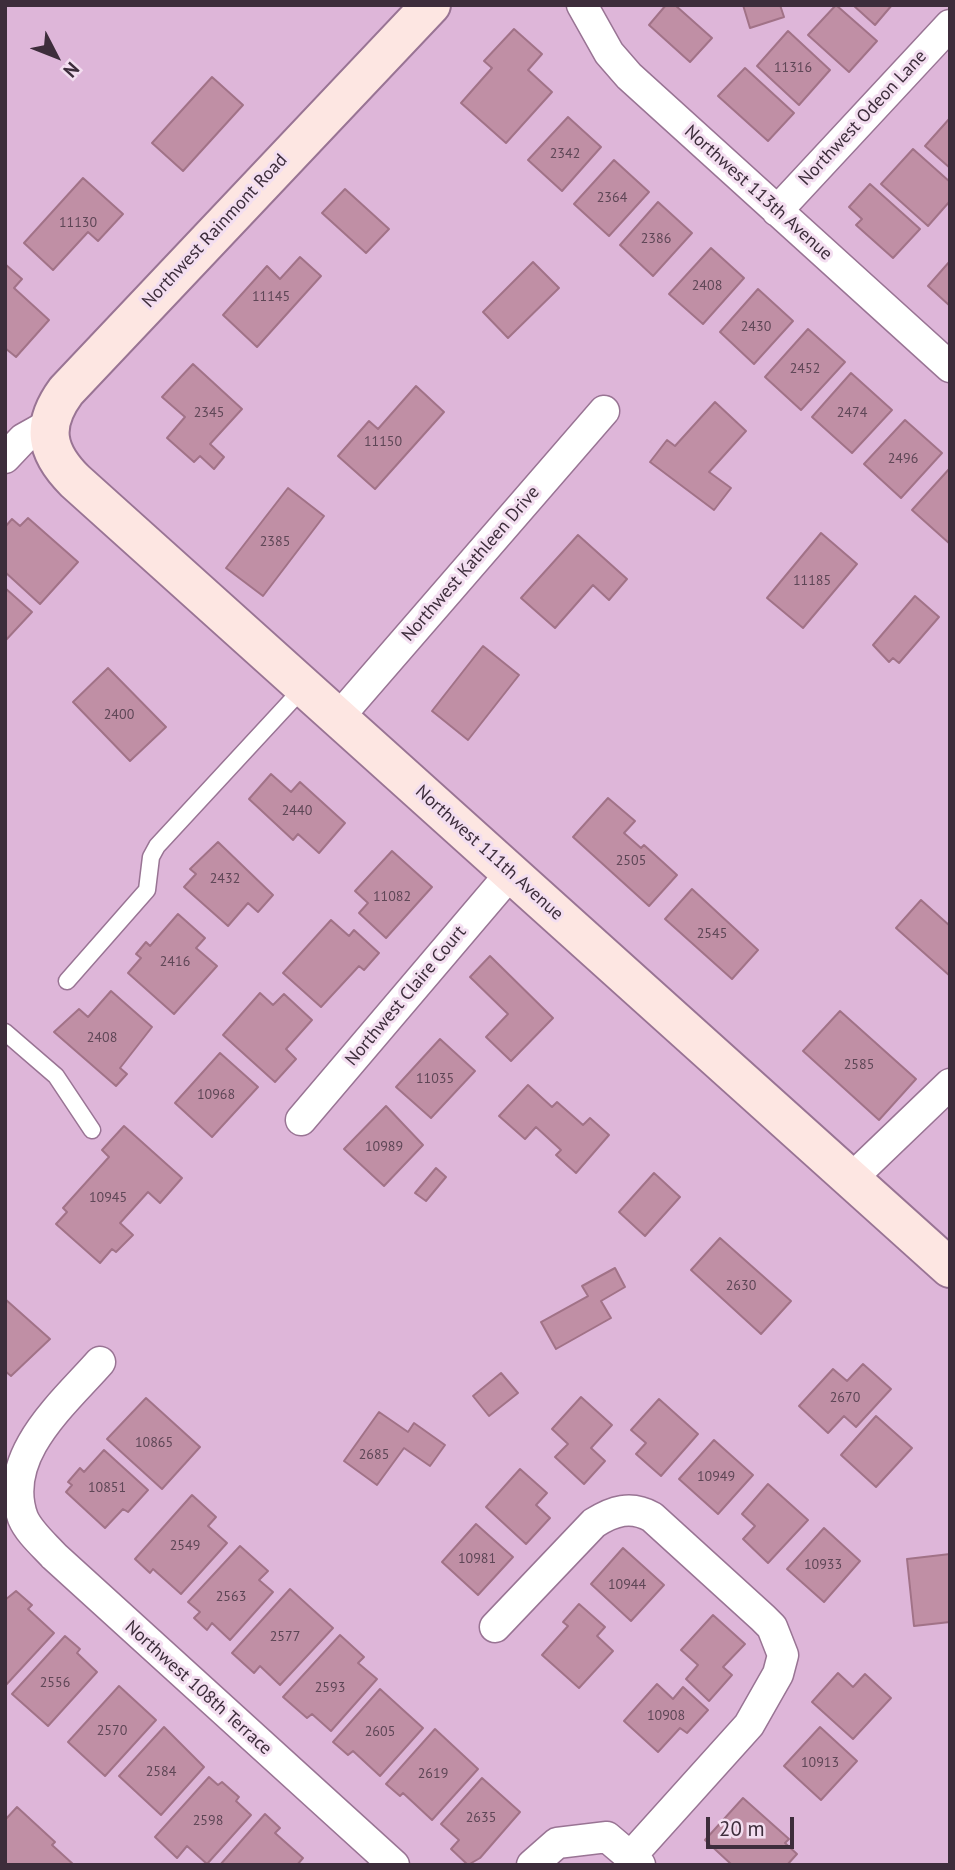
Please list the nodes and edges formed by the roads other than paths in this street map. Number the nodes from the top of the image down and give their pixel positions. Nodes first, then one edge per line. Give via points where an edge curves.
1 (431, 5) edge
2 (593, 10) edge
3 (950, 25) edge
4 (777, 211) junction
5 (950, 367) edge
6 (604, 411) dead end
7 (20, 436) edge
8 (305, 686) junction
9 (338, 718) junction
10 (511, 873) junction
11 (67, 981) dead end
12 (5, 1032) edge
13 (950, 1084) edge
14 (301, 1120) dead end
15 (92, 1130) dead end
16 (852, 1178) junction
17 (950, 1268) edge
18 (100, 1362) dead end
19 (11, 1500) edge
20 (495, 1627) dead end
21 (635, 1860) edge
22 (394, 1865) edge
23 (533, 1865) edge

1 - 7 street, Northwest Rainmont Road via 55,406
2 - 4 street, Northwest 113th Avenue via 609,53 629,76
3 - 4 street, Northwest Odeon Lane
4 - 5 street, Northwest 113th Avenue
6 - 9 street, Northwest Kathleen Drive
7 - 8 street, Northwest 111th Avenue via 50,442 64,470
8 - 9 street, Northwest 111th Avenue
8 - 11 lane via 157,846 147,890
9 - 10 street, Northwest 111th Avenue
10 - 14 street, Northwest Claire Court
10 - 16 street, Northwest 111th Avenue
12 - 15 lane via 56,1076
13 - 16 street
16 - 17 street, Northwest 111th Avenue
18 - 19 street via 28,1442
19 - 22 street, Northwest 108th Terrace via 54,1556
20 - 21 street via 594,1523 612,1512 641,1510 772,1627 783,1655 778,1674 749,1724
21 - 23 street via 607,1837 579,1838 557,1843

